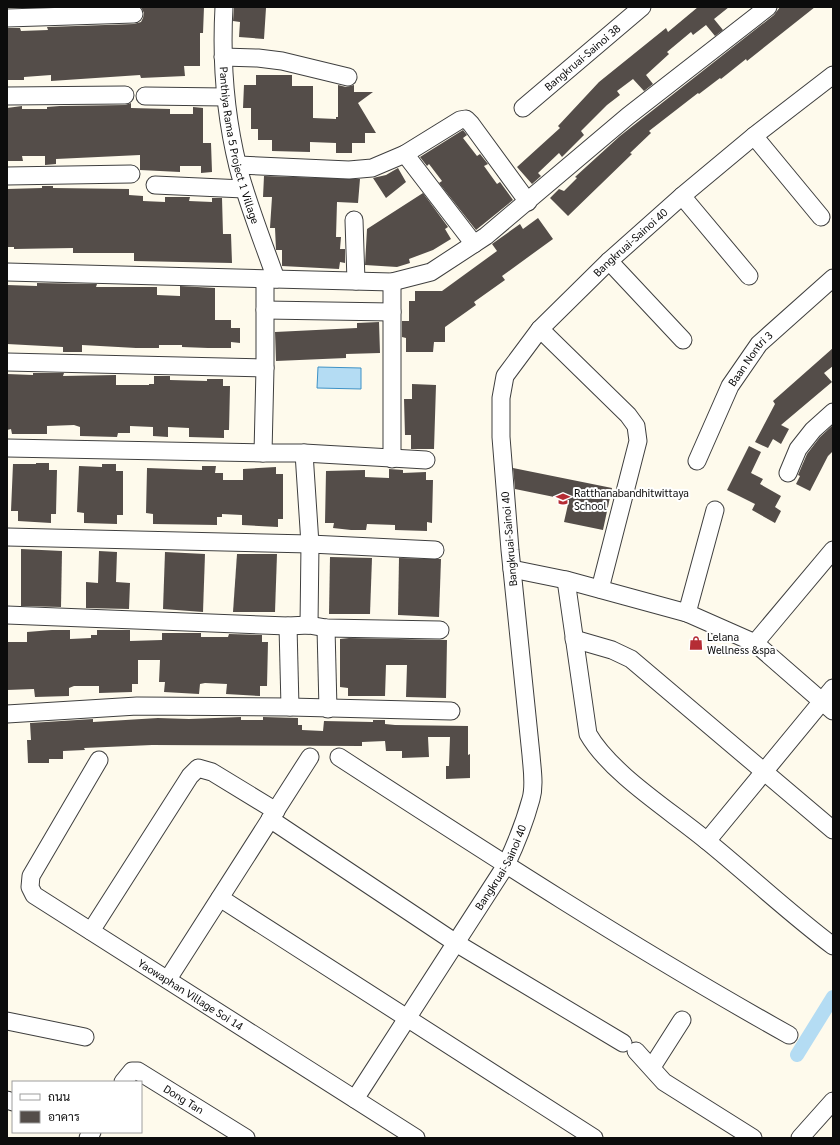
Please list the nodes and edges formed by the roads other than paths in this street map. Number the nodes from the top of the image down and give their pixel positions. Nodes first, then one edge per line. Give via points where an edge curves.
1 (224, 7) edge
2 (642, 7) edge
3 (768, 7) edge
4 (134, 14) dead end
5 (7, 18) edge
6 (223, 57) junction
7 (348, 77) dead end
8 (831, 81) edge
9 (125, 95) dead end
10 (7, 96) edge
11 (145, 96) dead end
12 (225, 97) junction
13 (523, 108) dead end
14 (754, 136) junction
15 (405, 154) junction
16 (238, 165) junction
17 (130, 174) dead end
18 (7, 176) edge
19 (156, 186) dead end
20 (244, 189) junction
21 (682, 196) junction
22 (528, 202) junction
23 (821, 217) dead end
24 (354, 220) dead end
25 (474, 244) junction
26 (609, 261) junction
27 (7, 272) edge
28 (749, 276) dead end
29 (833, 278) edge
30 (270, 279) junction
31 (356, 281) junction
32 (392, 282) junction
33 (265, 310) junction
34 (392, 312) junction
35 (540, 329) junction
36 (684, 340) dead end
37 (7, 362) edge
38 (265, 368) junction
39 (833, 412) edge
40 (7, 448) edge
41 (263, 453) junction
42 (304, 453) junction
43 (392, 458) junction
44 (426, 460) dead end
45 (697, 460) dead end
46 (788, 473) dead end
47 (714, 510) dead end
48 (7, 536) edge
49 (310, 544) junction
50 (435, 550) dead end
51 (833, 550) edge
52 (512, 569) junction
53 (566, 580) junction
54 (600, 589) junction
55 (687, 613) junction
56 (7, 615) edge
57 (288, 626) junction
58 (318, 627) junction
59 (440, 630) dead end
60 (574, 639) junction
61 (755, 643) junction
62 (833, 688) edge
63 (827, 706) edge
64 (290, 707) junction
65 (328, 709) junction
66 (451, 711) dead end
67 (7, 714) edge
68 (339, 757) dead end
69 (310, 758) dead end
70 (99, 760) dead end
71 (762, 772) junction
72 (273, 815) junction
73 (833, 830) edge
74 (707, 841) junction
75 (506, 865) junction
76 (220, 898) junction
77 (91, 931) junction
78 (456, 943) junction
79 (833, 946) edge
80 (168, 979) junction
81 (407, 1018) junction
82 (682, 1020) dead end
83 (7, 1021) edge
84 (789, 1036) dead end
85 (85, 1037) dead end
86 (652, 1067) junction
87 (124, 1081) edge
88 (355, 1099) junction
89 (833, 1101) edge
90 (246, 1138) edge
91 (416, 1138) edge
92 (593, 1138) edge
93 (753, 1138) edge
94 (800, 1138) edge

1 - 6 street, Panthiya Rama 5 Project 1 Village
2 - 13 street, Bangkruai-Sainoi 38
3 - 22 street via 628,116
4 - 5 street
6 - 7 street via 282,61
6 - 12 street, Panthiya Rama 5 Project 1 Village
8 - 14 street, Bangkruai-Sainoi 40
9 - 10 street
11 - 12 street
12 - 16 street, Panthiya Rama 5 Project 1 Village
14 - 21 street, Bangkruai-Sainoi 40
14 - 23 street
15 - 16 street via 372,168 349,170
15 - 22 street via 460,120 466,119
15 - 25 street
16 - 20 street, Panthiya Rama 5 Project 1 Village
17 - 18 street
19 - 20 street
20 - 30 street, Panthiya Rama 5 Project 1 Village
21 - 26 street, Bangkruai-Sainoi 40
21 - 28 street
22 - 25 street
24 - 31 street
25 - 32 street via 432,272
26 - 35 street, Bangkruai-Sainoi 40
26 - 36 street
27 - 30 street
29 - 45 street, Baan Nontri 3 via 759,344 730,386
30 - 31 street
30 - 33 street, Panthiya Rama 5 Project 1 Village
31 - 32 street
32 - 34 street
33 - 34 street
33 - 38 street, Panthiya Rama 5 Project 1 Village
34 - 43 street
35 - 52 street, Bangkruai-Sainoi 40 via 505,376 501,398 501,437
35 - 54 street via 628,415 636,426 638,441 633,466
37 - 38 street
38 - 41 street, Panthiya Rama 5 Project 1 Village
39 - 46 street via 813,430 798,449
40 - 41 street
41 - 42 street
42 - 43 street
42 - 49 street
43 - 44 street
47 - 55 street
48 - 49 street
49 - 50 street
49 - 58 street
51 - 61 street
52 - 53 street
52 - 75 street, Bangkruai-Sainoi 40 via 533,780 531,798 518,840
53 - 54 street
53 - 60 street
54 - 55 street
55 - 61 street
56 - 57 street
57 - 58 street
57 - 64 street
58 - 59 street
58 - 65 street
60 - 71 street via 612,650 631,659
60 - 74 street via 588,734 593,743 602,755 642,790
61 - 63 street
62 - 63 street
63 - 71 street
64 - 65 street
64 - 67 street via 137,706
65 - 66 street
68 - 75 street
69 - 72 street
70 - 77 street, Yaowaphan Village Soi 14 via 31,876 30,888 34,895
71 - 73 street
71 - 74 street
72 - 76 street
72 - 77 street via 212,772 198,768 190,776
72 - 78 street
74 - 79 street
75 - 78 street, Bangkruai-Sainoi 40
75 - 84 street
76 - 80 street
76 - 81 street
77 - 80 street, Yaowaphan Village Soi 14
78 - 81 street, Bangkruai-Sainoi 40
78 - 86 street via 630,1047
80 - 88 street, Yaowaphan Village Soi 14
81 - 88 street, Bangkruai-Sainoi 40
81 - 92 street
82 - 86 street
83 - 85 street
86 - 93 street via 664,1082
87 - 90 street, Dong Tan via 132,1071 138,1071
88 - 91 street, Yaowaphan Village Soi 14
89 - 94 street

